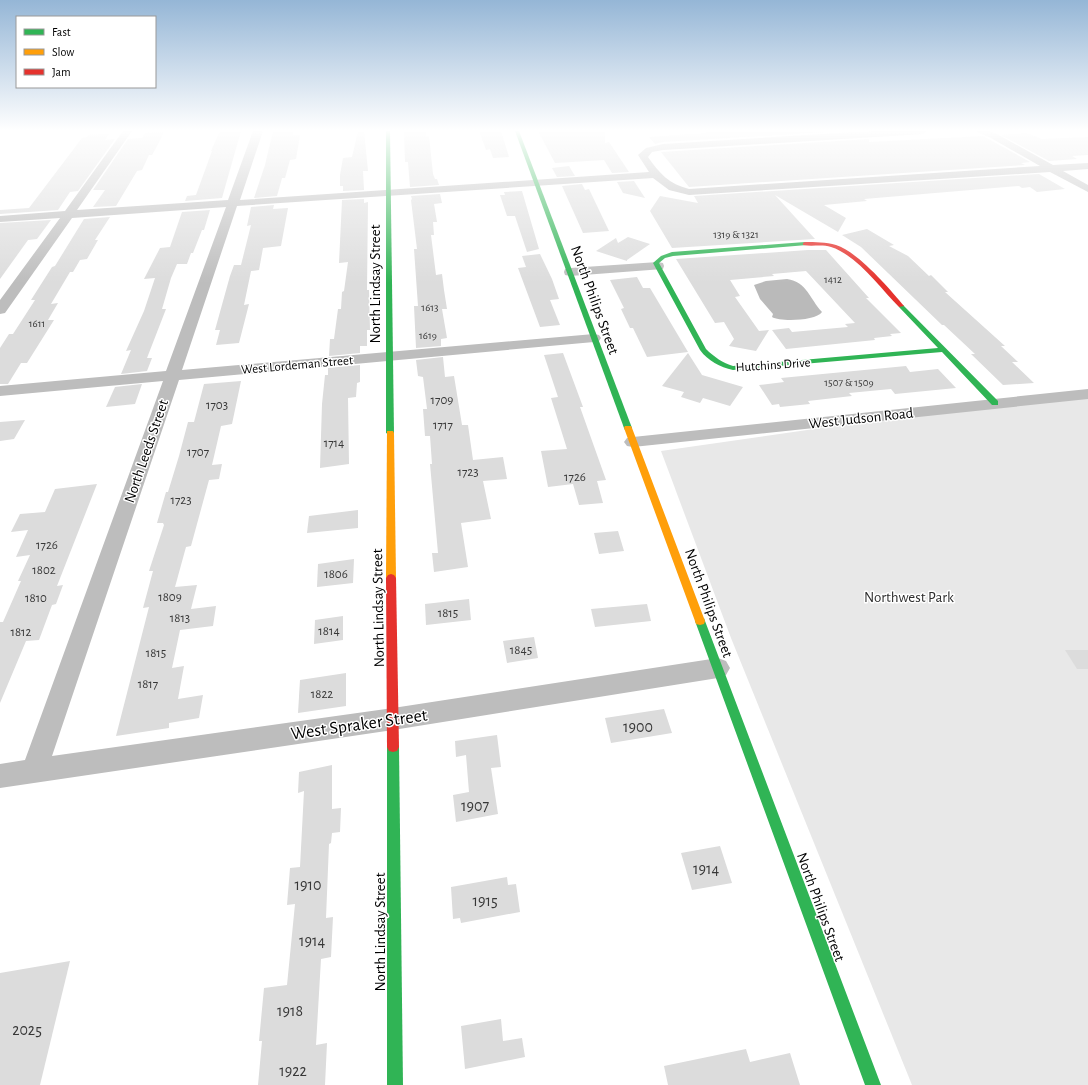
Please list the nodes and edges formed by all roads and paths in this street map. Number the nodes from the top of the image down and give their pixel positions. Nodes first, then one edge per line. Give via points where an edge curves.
1 (92, 182) edge
2 (241, 182) edge
3 (388, 182) edge
4 (568, 182) edge
5 (663, 182) edge
6 (853, 182) edge
7 (1074, 182) edge
8 (537, 184) junction
9 (1088, 190) edge
10 (388, 194) junction
11 (233, 204) junction
12 (68, 215) junction
13 (0, 219) edge
14 (658, 266) junction
15 (570, 272) junction
16 (0, 310) edge
17 (594, 338) junction
18 (943, 350) junction
19 (390, 357) junction
20 (172, 375) junction
21 (0, 391) edge
22 (1088, 394) edge
23 (995, 403) junction
24 (633, 442) junction
25 (718, 668) junction
26 (393, 719) junction
27 (34, 772) junction
28 (0, 776) edge
29 (395, 1085) edge
30 (873, 1085) edge

1 - 12 street
2 - 11 street, North Leeds Street
3 - 10 street, North Lindsay Street
4 - 8 street
5 - 6 street via 689,192
7 - 9 street
8 - 10 street
8 - 15 street, North Philips Street
10 - 11 street
10 - 19 street, North Lindsay Street
11 - 12 street
11 - 20 street, North Leeds Street
12 - 13 street
12 - 16 street
14 - 15 street
14 - 18 street via 656,263 659,260 672,254 808,244 843,248
14 - 18 street, Hutchins Drive via 703,350 725,366 733,368
15 - 17 street, North Philips Street
17 - 19 street, West Lordeman Street
17 - 24 street, North Philips Street
18 - 23 street
19 - 20 street, West Lordeman Street
19 - 26 street, North Lindsay Street
20 - 21 street, West Lordeman Street
20 - 27 street, North Leeds Street
22 - 23 street, West Judson Road
23 - 24 street, West Judson Road
24 - 25 street, North Philips Street
25 - 26 street, West Spraker Street
25 - 30 street, North Philips Street
26 - 27 street, West Spraker Street
26 - 29 street, North Lindsay Street
27 - 28 street, West Spraker Street

